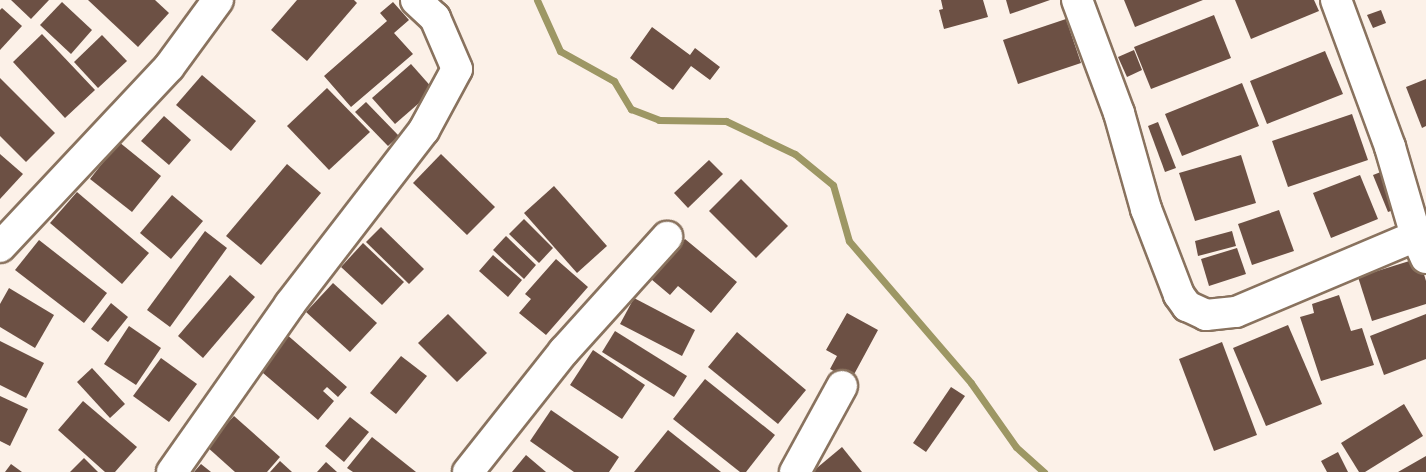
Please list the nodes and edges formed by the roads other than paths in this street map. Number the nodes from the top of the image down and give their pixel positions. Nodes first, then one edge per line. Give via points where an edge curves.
1 (218, 0) edge
2 (416, 0) edge
3 (1077, 0) edge
4 (1336, 0) edge
5 (667, 237) dead end
6 (0, 247) edge
7 (1421, 247) edge
8 (842, 386) dead end
9 (172, 472) edge
10 (468, 472) edge
11 (795, 472) edge

1 - 6 street via 169,67
2 - 9 street via 435,18 457,69 424,130 290,304
3 - 7 street via 1119,112 1146,209 1179,295 1187,306 1206,315 1236,312
4 - 7 street via 1390,147
5 - 10 street via 564,351
8 - 11 street

